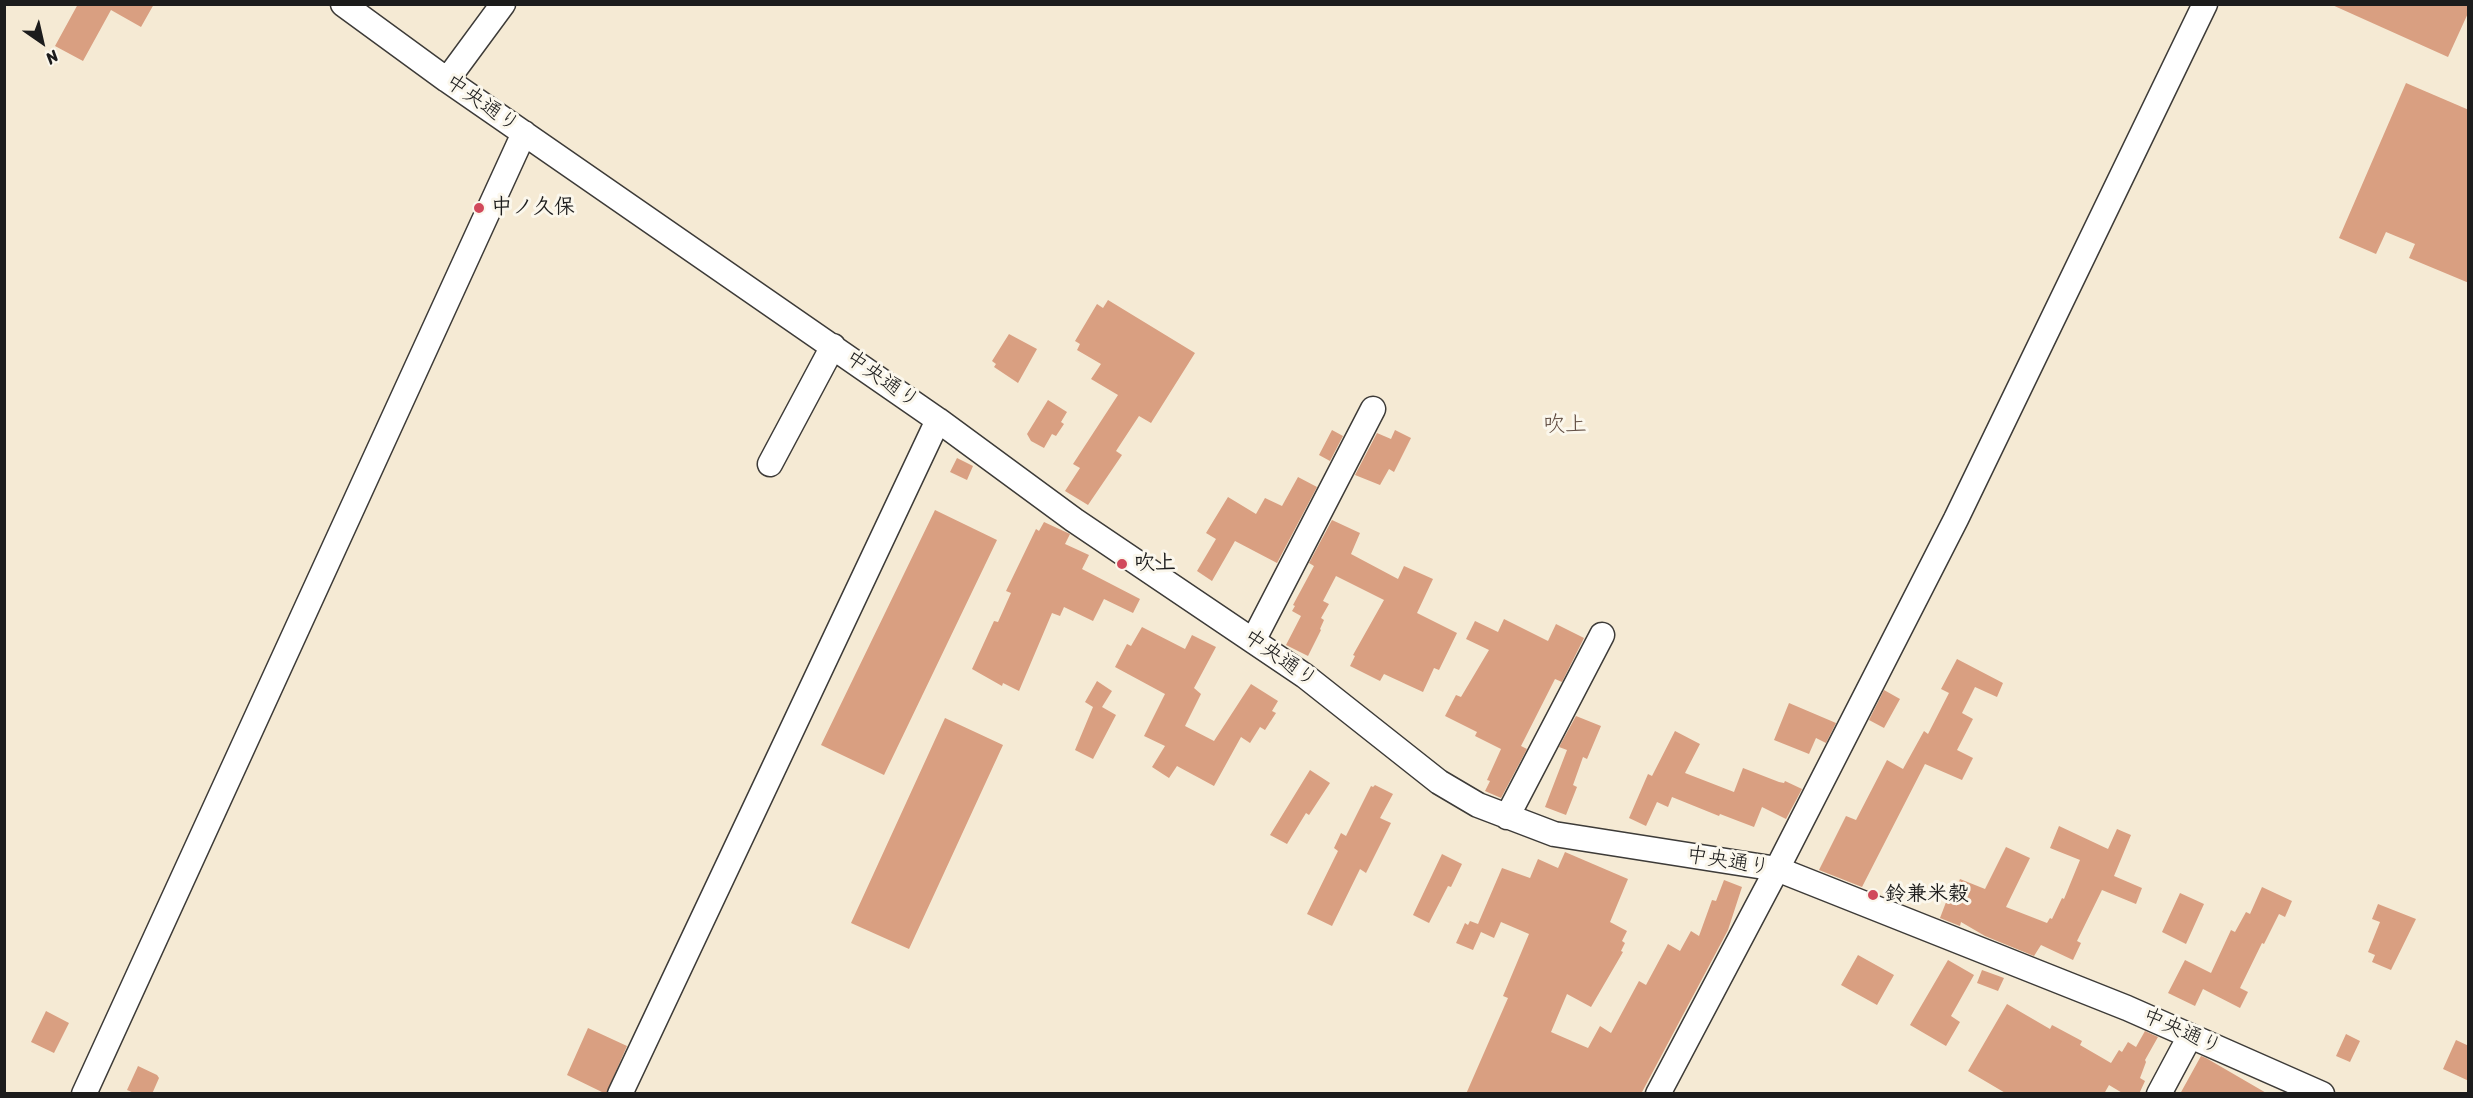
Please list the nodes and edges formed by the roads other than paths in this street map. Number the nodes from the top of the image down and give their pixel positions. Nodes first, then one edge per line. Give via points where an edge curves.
1 (343, 4) edge
2 (503, 4) edge
3 (2205, 4) edge
4 (447, 80) junction
5 (524, 133) junction
6 (833, 346) junction
7 (1373, 409) dead end
8 (938, 420) junction
9 (770, 464) dead end
10 (1602, 635) dead end
11 (1254, 639) junction
12 (1507, 817) junction
13 (1777, 869) junction
14 (2190, 1036) junction
15 (84, 1094) edge
16 (620, 1094) edge
17 (1659, 1094) edge
18 (2159, 1094) edge
19 (2322, 1094) edge

1 - 4 street, 中央通り
2 - 4 street
3 - 13 street via 1956,519
4 - 5 street, 中央通り
5 - 6 street, 中央通り
5 - 15 street
6 - 8 street, 中央通り
6 - 9 street
7 - 11 street
8 - 11 street, 中央通り via 1074,520
8 - 16 street
10 - 12 street
11 - 12 street, 中央通り via 1439,782
12 - 13 street, 中央通り via 1554,834
13 - 14 street, 中央通り
13 - 17 street
14 - 18 street
14 - 19 street, 中央通り

